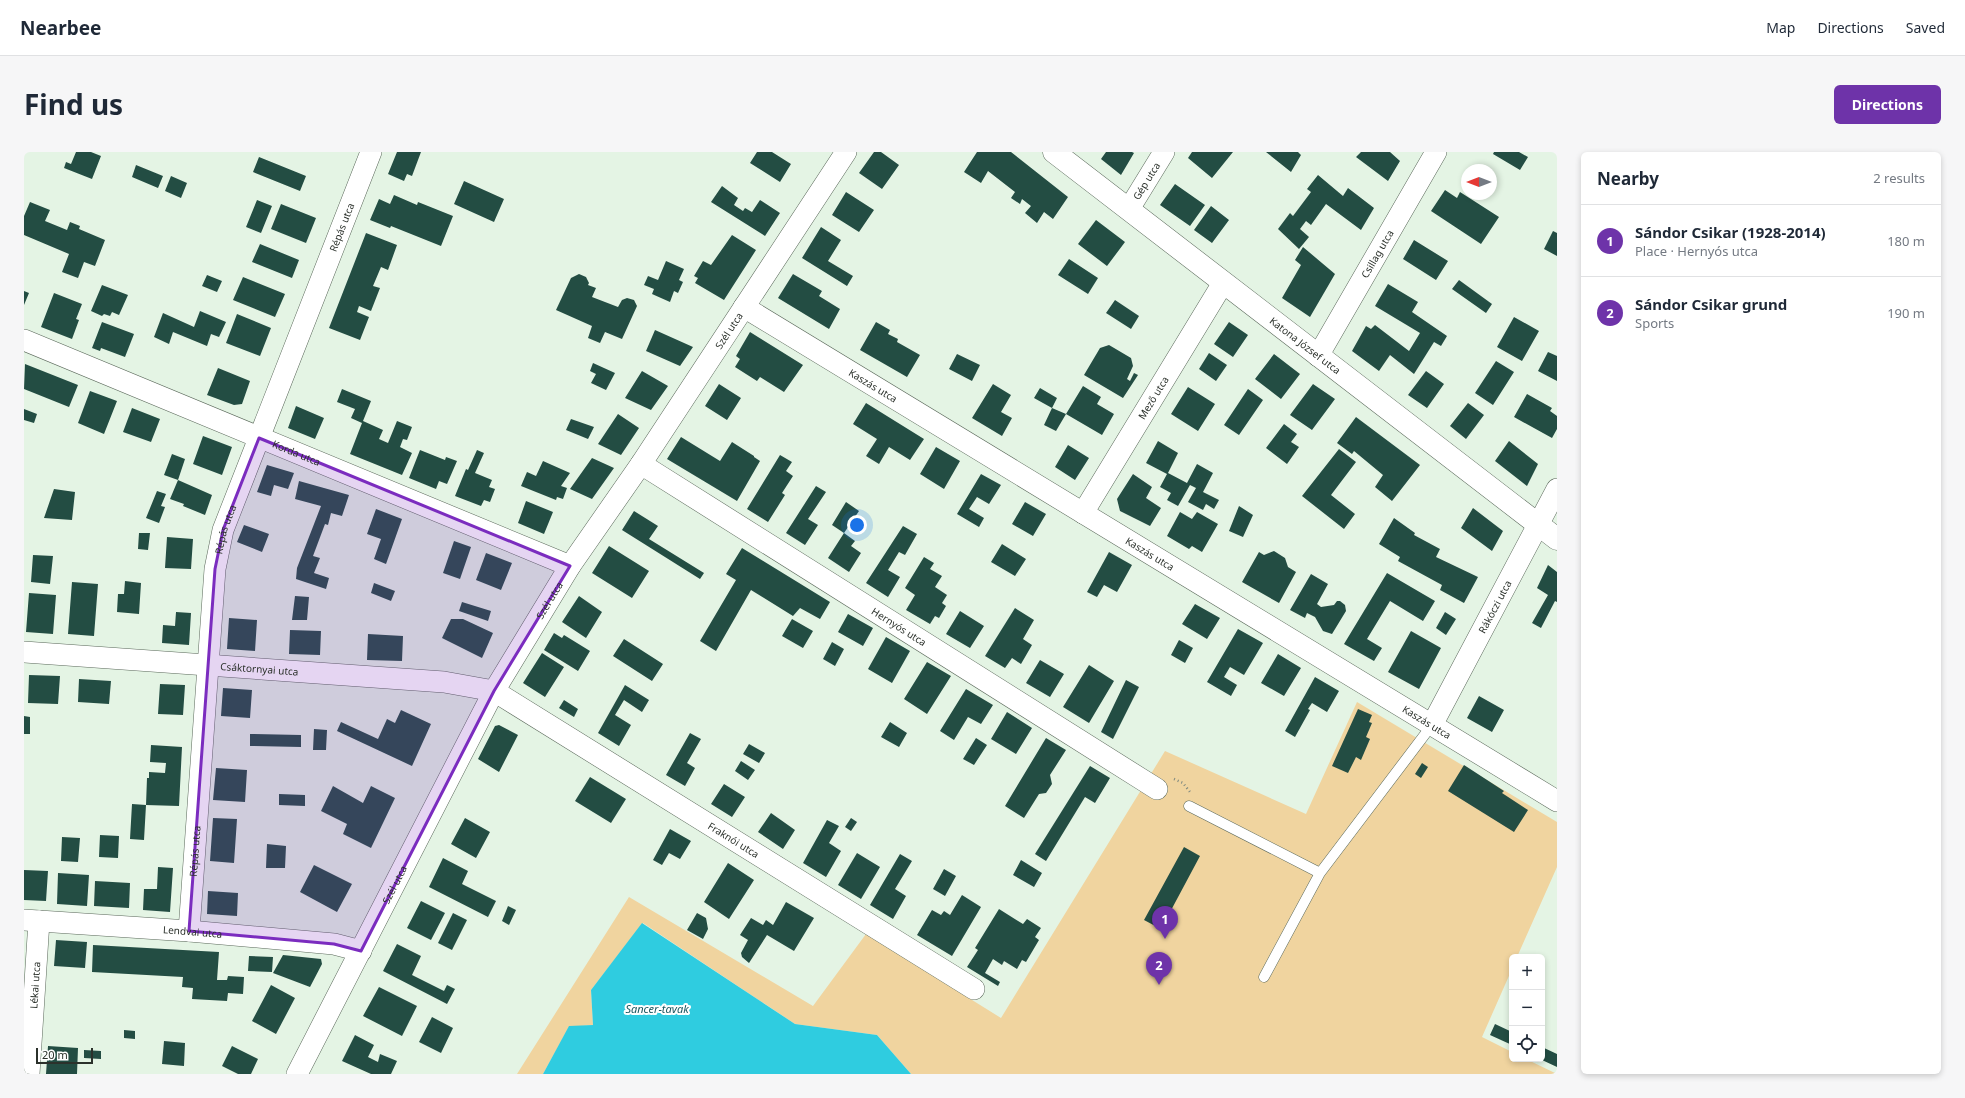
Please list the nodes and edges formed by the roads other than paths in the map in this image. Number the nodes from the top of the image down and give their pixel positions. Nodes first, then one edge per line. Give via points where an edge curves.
1 (371, 152) edge
2 (846, 152) edge
3 (1054, 152) edge
4 (1164, 152) edge
5 (1436, 152) edge
6 (1129, 209) junction
7 (1223, 282) junction
8 (744, 307) junction
9 (24, 340) edge
10 (1318, 356) junction
11 (259, 438) junction
12 (641, 464) junction
13 (1557, 489) edge
14 (1084, 513) junction
15 (1538, 524) junction
16 (1557, 539) edge
17 (570, 566) junction
18 (24, 652) edge
19 (208, 666) junction
20 (494, 691) junction
21 (1432, 725) junction
22 (1157, 789) dead end
23 (1557, 801) edge
24 (1189, 806) dead end
25 (1320, 873) junction
26 (32, 921) edge
27 (189, 931) junction
28 (361, 951) junction
29 (1264, 977) dead end
30 (974, 989) dead end
31 (29, 1074) edge
32 (297, 1074) edge

1 - 11 street, Répás utca
2 - 8 street, Szél utca
3 - 6 street, Katona József utca
4 - 6 street, Gép utca
5 - 10 street, Csillag utca
6 - 7 street, Katona József utca
7 - 10 street, Katona József utca
7 - 14 street, Mező utca
8 - 12 street, Szél utca
8 - 14 street, Kaszás utca
9 - 11 street, Korda utca
10 - 15 street, Katona József utca
11 - 17 street, Korda utca
11 - 19 street, Répás utca via 223,530 215,569
12 - 17 street, Szél utca
12 - 22 street, Hernyós utca
13 - 15 street, Rákóczi utca
14 - 21 street, Kaszás utca
15 - 16 street, Katona József utca
15 - 21 street, Rákóczi utca
17 - 20 street, Szél utca
18 - 19 street, Csáktornyai utca
19 - 20 street, Csáktornyai utca via 444,682
19 - 27 street, Répás utca
20 - 28 street, Szél utca
20 - 30 street, Fraknói utca
21 - 23 street, Kaszás utca
21 - 25 lane
24 - 25 lane
25 - 29 lane
26 - 27 street, Lendvai utca
26 - 31 street, Lékai utca
27 - 28 street, Lendvai utca via 334,944
28 - 32 street, Szél utca

